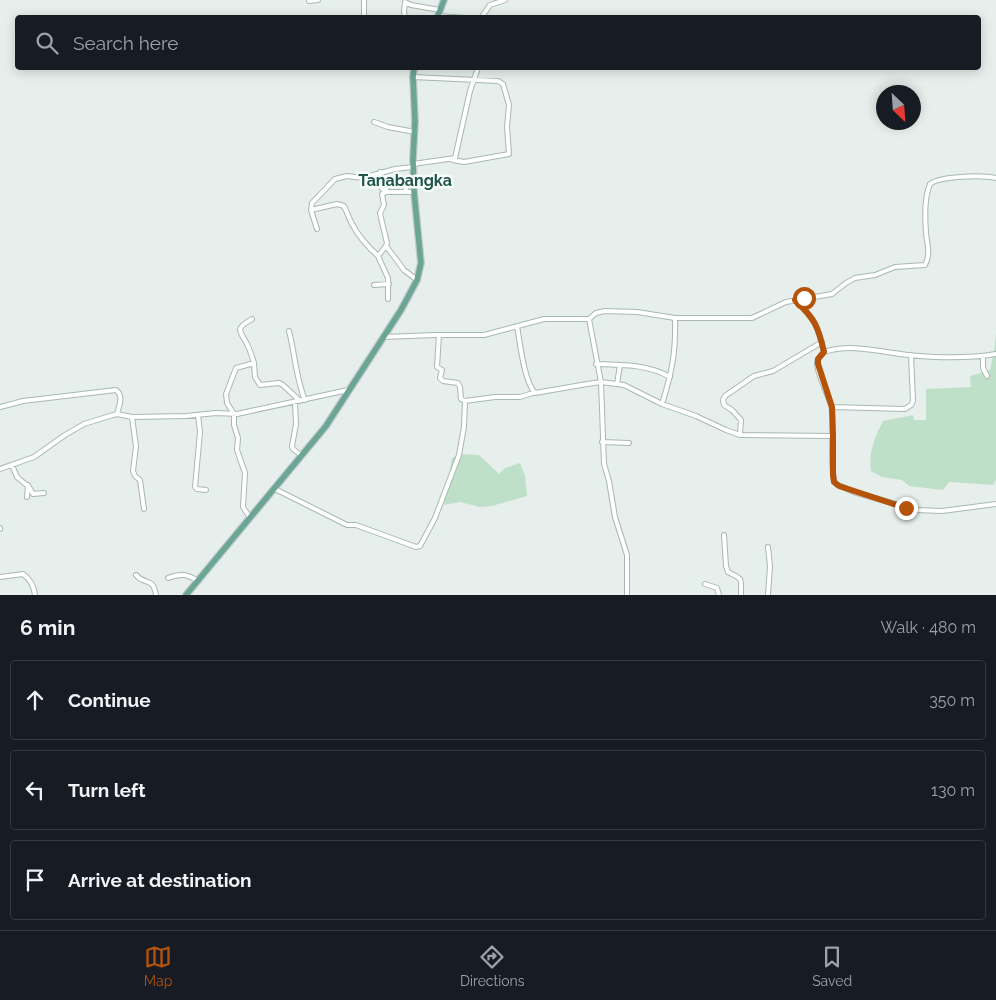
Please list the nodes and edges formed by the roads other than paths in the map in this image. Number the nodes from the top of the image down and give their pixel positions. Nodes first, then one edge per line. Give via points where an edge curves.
1 (318, 0) edge
2 (364, 0) edge
3 (444, 0) edge
4 (505, 0) edge
5 (309, 1) edge
6 (364, 15) edge
7 (405, 15) edge
8 (438, 15) edge
9 (483, 15) edge
10 (414, 70) edge
11 (477, 70) edge
12 (413, 77) junction
13 (473, 79) junction
14 (374, 122) dead end
15 (415, 132) junction
16 (453, 160) junction
17 (413, 166) junction
18 (380, 172) junction
19 (996, 178) edge
20 (385, 191) junction
21 (406, 191) junction
22 (414, 192) junction
23 (311, 210) junction
24 (317, 229) dead end
25 (386, 246) junction
26 (378, 256) junction
27 (417, 280) junction
28 (389, 284) junction
29 (374, 285) dead end
30 (388, 299) dead end
31 (795, 300) junction
32 (675, 318) junction
33 (252, 319) dead end
34 (589, 319) junction
35 (517, 326) junction
36 (289, 331) dead end
37 (439, 335) junction
38 (384, 337) junction
39 (822, 342) junction
40 (824, 352) junction
41 (996, 354) edge
42 (910, 355) junction
43 (984, 356) junction
44 (254, 363) junction
45 (596, 364) junction
46 (620, 365) junction
47 (987, 376) dead end
48 (670, 377) junction
49 (601, 382) junction
50 (617, 384) junction
51 (348, 390) junction
52 (533, 392) junction
53 (300, 401) junction
54 (465, 402) junction
55 (662, 404) junction
56 (0, 407) edge
57 (832, 407) junction
58 (117, 414) junction
59 (234, 414) junction
60 (198, 415) junction
61 (132, 417) junction
62 (740, 435) junction
63 (833, 436) junction
64 (602, 442) junction
65 (629, 443) dead end
66 (302, 456) junction
67 (12, 465) junction
68 (0, 469) edge
69 (28, 486) junction
70 (275, 489) junction
71 (206, 490) dead end
72 (44, 493) dead end
73 (27, 497) dead end
74 (996, 504) edge
75 (144, 509) dead end
76 (250, 518) junction
77 (724, 535) dead end
78 (768, 547) dead end
79 (136, 575) dead end
80 (0, 577) edge
81 (168, 578) dead end
82 (198, 581) junction
83 (706, 584) dead end
84 (35, 595) edge
85 (156, 595) edge
86 (186, 595) edge
87 (627, 595) edge
88 (719, 595) edge
89 (741, 595) edge
90 (768, 595) edge

1 - 5 street
2 - 6 street
3 - 8 main road
4 - 9 street via 490,5
7 - 8 street via 405,2
10 - 12 main road
11 - 13 street
12 - 13 street
12 - 15 main road
13 - 16 street
13 - 16 street via 504,84 509,105 510,153 464,162
14 - 15 street
15 - 17 main road
16 - 17 street
17 - 18 street
17 - 22 main road
18 - 20 street via 380,186
18 - 23 street via 362,178 338,178 313,202
19 - 31 street via 938,180 930,184 926,208 928,249 925,265 895,266 874,275 855,278 828,295
20 - 21 street
20 - 21 street via 397,180 405,183
20 - 25 street via 380,213
21 - 22 street
22 - 27 main road via 421,263
23 - 24 street
23 - 26 street via 336,204 344,206 358,235
25 - 26 street
25 - 27 street via 404,270
26 - 28 street
27 - 38 main road
28 - 29 street
28 - 30 street
31 - 32 street via 778,304 752,318
31 - 39 street via 812,317
32 - 34 street via 614,311 596,313
32 - 48 street via 676,347
33 - 44 street via 240,334
34 - 35 street via 544,319
34 - 45 street
35 - 37 street via 484,335
35 - 52 street
36 - 53 street
37 - 38 street
37 - 54 street via 436,358 437,367 442,370 440,378 458,383 461,399
38 - 51 main road
39 - 40 street
39 - 62 street via 773,371 754,376 726,396 724,406 740,420
40 - 42 street via 853,348
40 - 57 street via 818,359 818,367
41 - 43 street
42 - 43 street
42 - 57 street via 912,402 909,407
43 - 47 street via 983,368
44 - 53 street via 255,378 260,386 279,383
44 - 59 street via 239,366 233,372 226,398
45 - 46 street
45 - 49 street
46 - 48 street via 638,366
46 - 50 street
48 - 55 street
49 - 50 street
49 - 52 street via 537,394
49 - 64 street
50 - 55 street via 628,386
51 - 53 street
51 - 66 main road via 326,426
52 - 54 street via 520,397
53 - 59 street
53 - 66 street via 292,446
54 - 70 street via 459,455 435,518 420,546 347,525
55 - 62 street
56 - 58 street via 23,401 116,390 121,398
57 - 63 street
58 - 61 street
58 - 67 street via 84,424 40,454
59 - 60 street
59 - 76 street via 238,440 236,450 246,476 242,504
60 - 61 street
60 - 71 street via 200,432 195,484 196,489
61 - 75 street via 136,446 133,471 140,480
62 - 63 street
63 - 74 street via 833,475 839,486 916,510 942,511
64 - 65 street
64 - 87 street via 611,500 627,555
66 - 70 main road
67 - 68 street
67 - 69 street via 17,478
69 - 72 street via 33,494
69 - 73 street
70 - 76 main road
76 - 82 main road
77 - 89 street via 726,566 728,572 740,578
78 - 90 street
79 - 85 street via 140,580 152,583
80 - 84 street via 23,574 34,588
81 - 82 street via 186,574
82 - 86 main road
83 - 88 street via 717,588

